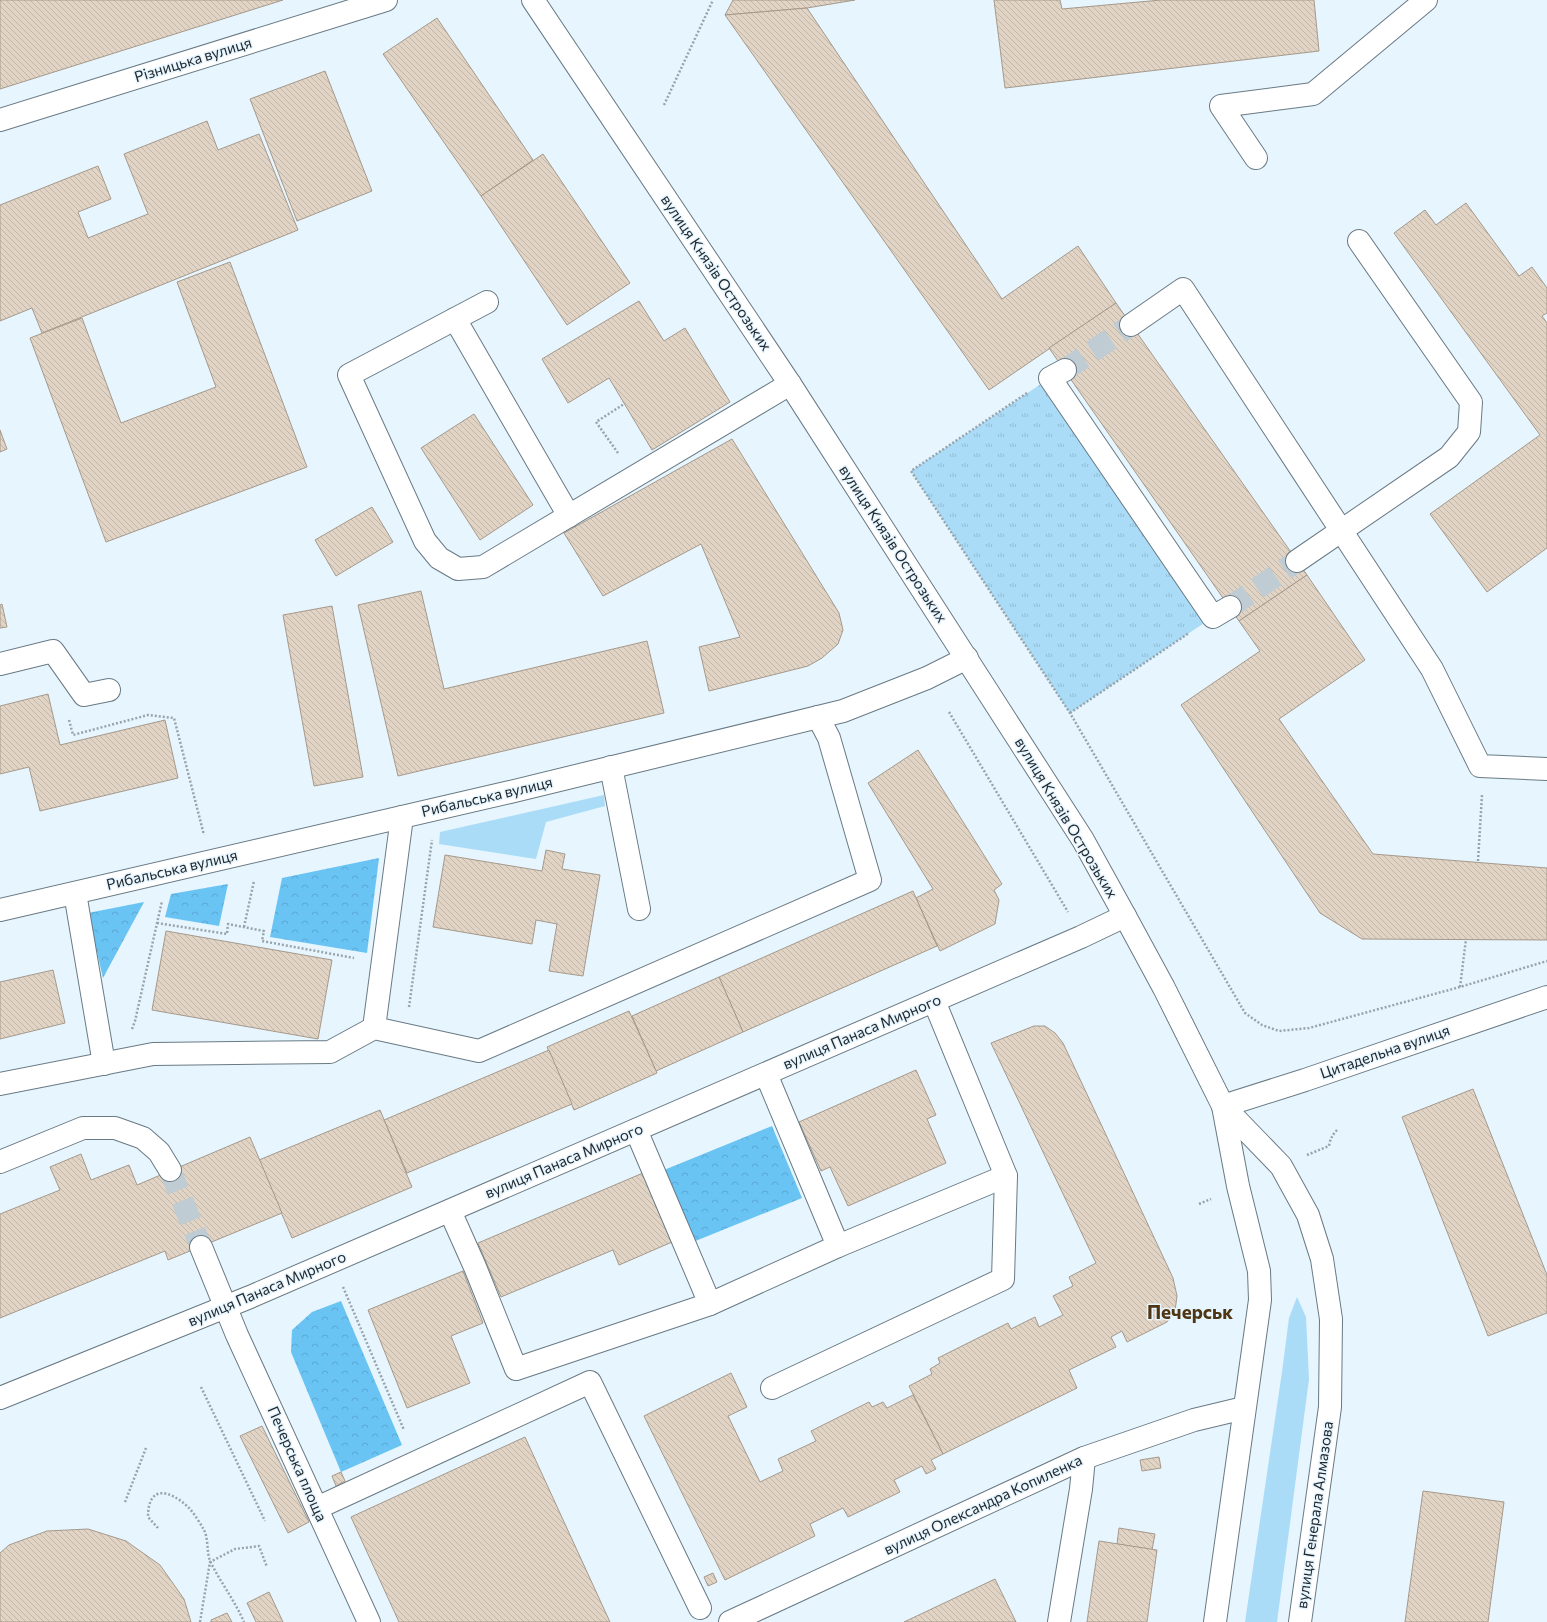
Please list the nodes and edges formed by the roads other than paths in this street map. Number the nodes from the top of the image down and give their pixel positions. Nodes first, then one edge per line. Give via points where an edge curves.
1 (386, 0) edge
2 (533, 0) edge
3 (1426, 0) edge
4 (0, 120) edge
5 (1256, 158) dead end
6 (1359, 241) dead end
7 (487, 302) dead end
8 (455, 319) junction
9 (1131, 325) tunnel mouth
10 (1058, 374) road end
11 (790, 384) junction
12 (569, 516) junction
13 (1341, 530) junction
14 (1297, 561) tunnel mouth
15 (1222, 612) road end
16 (967, 658) junction
17 (0, 664) edge
18 (109, 690) dead end
19 (818, 717) junction
20 (612, 767) junction
21 (1547, 769) edge
22 (402, 817) junction
23 (75, 893) junction
24 (638, 909) dead end
25 (0, 910) edge
26 (1125, 916) junction
27 (1547, 997) edge
28 (934, 1001) junction
29 (374, 1028) junction
30 (110, 1063) junction
31 (766, 1074) junction
32 (0, 1084) edge
33 (1223, 1106) junction
34 (636, 1130) junction
35 (0, 1162) edge
36 (170, 1170) tunnel mouth
37 (1006, 1176) junction
38 (450, 1211) junction
39 (838, 1246) junction
40 (201, 1247) tunnel mouth
41 (710, 1304) junction
42 (225, 1307) junction
43 (772, 1388) dead end
44 (0, 1398) edge
45 (1330, 1407) joint
46 (1244, 1408) junction
47 (1084, 1458) junction
48 (317, 1508) junction
49 (700, 1608) dead end
50 (1058, 1620) edge
51 (369, 1622) edge
52 (730, 1622) edge
53 (1215, 1622) edge
54 (1300, 1622) edge

1 - 4 street, Різницька вулиця
2 - 11 street, вулиця Князів Острозьких
3 - 5 street via 1313,94 1221,106
6 - 13 street via 1471,402 1470,425 1469,432 1449,457
7 - 8 street
8 - 12 street
8 - 12 street via 349,375 425,541 439,558 458,569 483,567
9 - 13 street via 1183,289
10 - 15 street
11 - 12 street
11 - 16 street, вулиця Князів Острозьких
13 - 14 street
13 - 21 street via 1432,668 1480,766
16 - 19 street, Рибальська вулиця via 927,678 843,711
16 - 26 street, вулиця Князів Острозьких via 1083,840
17 - 18 street via 53,651 84,695
19 - 20 street, Рибальська вулиця
19 - 29 street via 829,738 870,880 479,1051
20 - 22 street, Рибальська вулиця
20 - 24 street
22 - 23 street, Рибальська вулиця
22 - 29 street
23 - 25 street, Рибальська вулиця
23 - 30 street
26 - 28 street, вулиця Панаса Мирного via 1081,938
26 - 33 street, вулиця Князів Острозьких
27 - 33 street, Цитадельна вулиця
28 - 31 street, вулиця Панаса Мирного
28 - 37 street
29 - 30 street via 330,1052 153,1054
30 - 32 street
31 - 34 street, вулиця Панаса Мирного
31 - 39 street
33 - 45 street, вулиця Князів Острозьких via 1281,1166 1308,1215 1322,1259 1331,1319
33 - 46 street, вулиця Князів Острозьких via 1238,1186 1259,1272 1260,1300
34 - 38 street, вулиця Панаса Мирного
34 - 41 street
35 - 36 street via 83,1128 115,1128 143,1138 159,1152
37 - 39 street
37 - 43 street via 1003,1279
38 - 41 street via 516,1369
38 - 42 street, вулиця Панаса Мирного
39 - 41 street
40 - 42 street, Печерська площа
42 - 44 street, вулиця Панаса Мирного
42 - 48 street, Печерська площа
45 - 54 street, вулиця Генерала Алмазова
46 - 47 street, вулиця Олександра Копиленка via 1194,1420
46 - 53 street
47 - 50 street
47 - 52 street, вулиця Олександра Копиленка
48 - 49 street via 590,1382
48 - 51 street, Печерська площа

